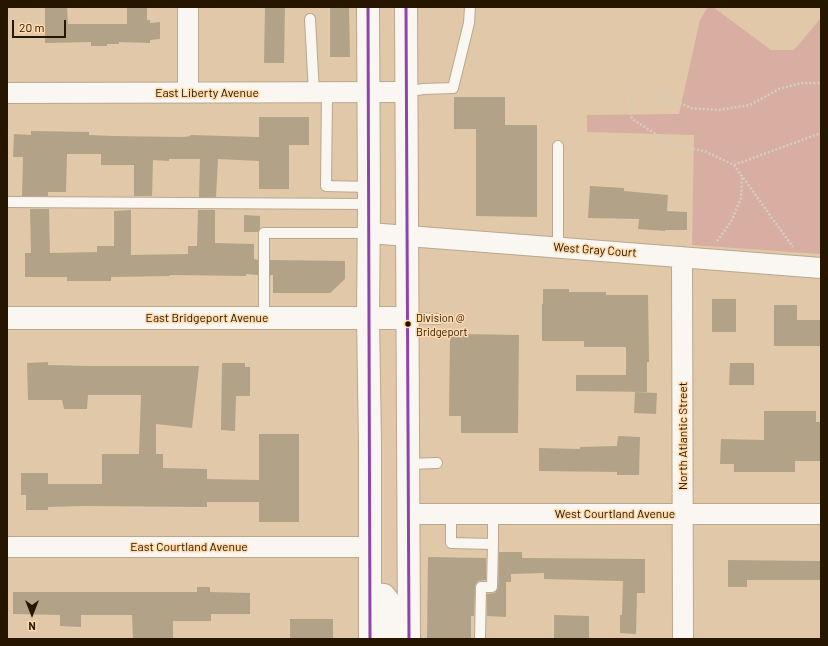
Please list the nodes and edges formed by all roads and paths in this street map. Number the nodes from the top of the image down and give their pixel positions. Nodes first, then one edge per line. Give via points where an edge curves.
1 (188, 7) edge
2 (368, 7) edge
3 (406, 7) edge
4 (470, 7) edge
5 (310, 19) dead end
6 (821, 83) edge
7 (368, 91) junction
8 (320, 92) junction
9 (406, 92) junction
10 (7, 93) edge
11 (188, 93) junction
12 (627, 93) dead end
13 (658, 93) dead end
14 (821, 133) edge
15 (558, 146) dead end
16 (734, 166) junction
17 (742, 176) junction
18 (369, 196) junction
19 (7, 202) edge
20 (369, 233) junction
21 (407, 236) junction
22 (558, 247) junction
23 (682, 257) junction
24 (703, 258) junction
25 (814, 267) edge
26 (7, 318) edge
27 (264, 318) junction
28 (368, 318) junction
29 (407, 318) junction
30 (439, 319) dead end
31 (409, 464) junction
32 (437, 464) dead end
33 (409, 514) junction
34 (451, 514) junction
35 (493, 514) junction
36 (683, 514) junction
37 (821, 514) edge
38 (493, 544) junction
39 (7, 547) edge
40 (370, 547) junction
41 (370, 594) junction
42 (370, 639) edge
43 (389, 639) edge
44 (409, 639) edge
45 (480, 639) edge
46 (683, 639) edge

1 - 11 street
2 - 7 main road
3 - 9 main road
4 - 9 lane via 469,23 453,88
5 - 8 lane
6 - 13 path via 801,83 779,89 750,104 719,110 691,108
7 - 8 street, East Liberty Avenue
7 - 9 street, East Liberty Avenue
7 - 18 main road
8 - 11 street, East Liberty Avenue
8 - 18 lane via 326,186
9 - 21 main road
10 - 11 street, East Liberty Avenue
12 - 16 path via 632,119 666,143 704,151
14 - 16 path
15 - 22 lane
16 - 17 path
17 - 24 path via 741,198 731,222
17 - 25 path
18 - 19 lane
18 - 20 main road
20 - 21 street, West Gray Court
20 - 27 lane via 264,233
20 - 28 main road
21 - 22 street, West Gray Court
21 - 29 main road
22 - 23 street, West Gray Court
23 - 24 street, West Gray Court
23 - 36 street, North Atlantic Street
24 - 25 street, West Gray Court
26 - 27 main road, East Bridgeport Avenue
27 - 28 main road, East Bridgeport Avenue
28 - 29 main road, East Bridgeport Avenue
28 - 40 main road
29 - 30 lane
29 - 31 main road
31 - 32 lane
31 - 33 main road
33 - 34 street, West Courtland Avenue
33 - 44 main road
34 - 35 street, West Courtland Avenue
34 - 38 lane via 451,543
35 - 36 street, West Courtland Avenue
35 - 38 lane
36 - 37 street, West Courtland Avenue
36 - 46 street, North Atlantic Street
38 - 45 lane via 492,587 480,587
39 - 40 street, East Courtland Avenue
40 - 41 main road
41 - 42 main road
41 - 43 main road via 384,595 388,600

